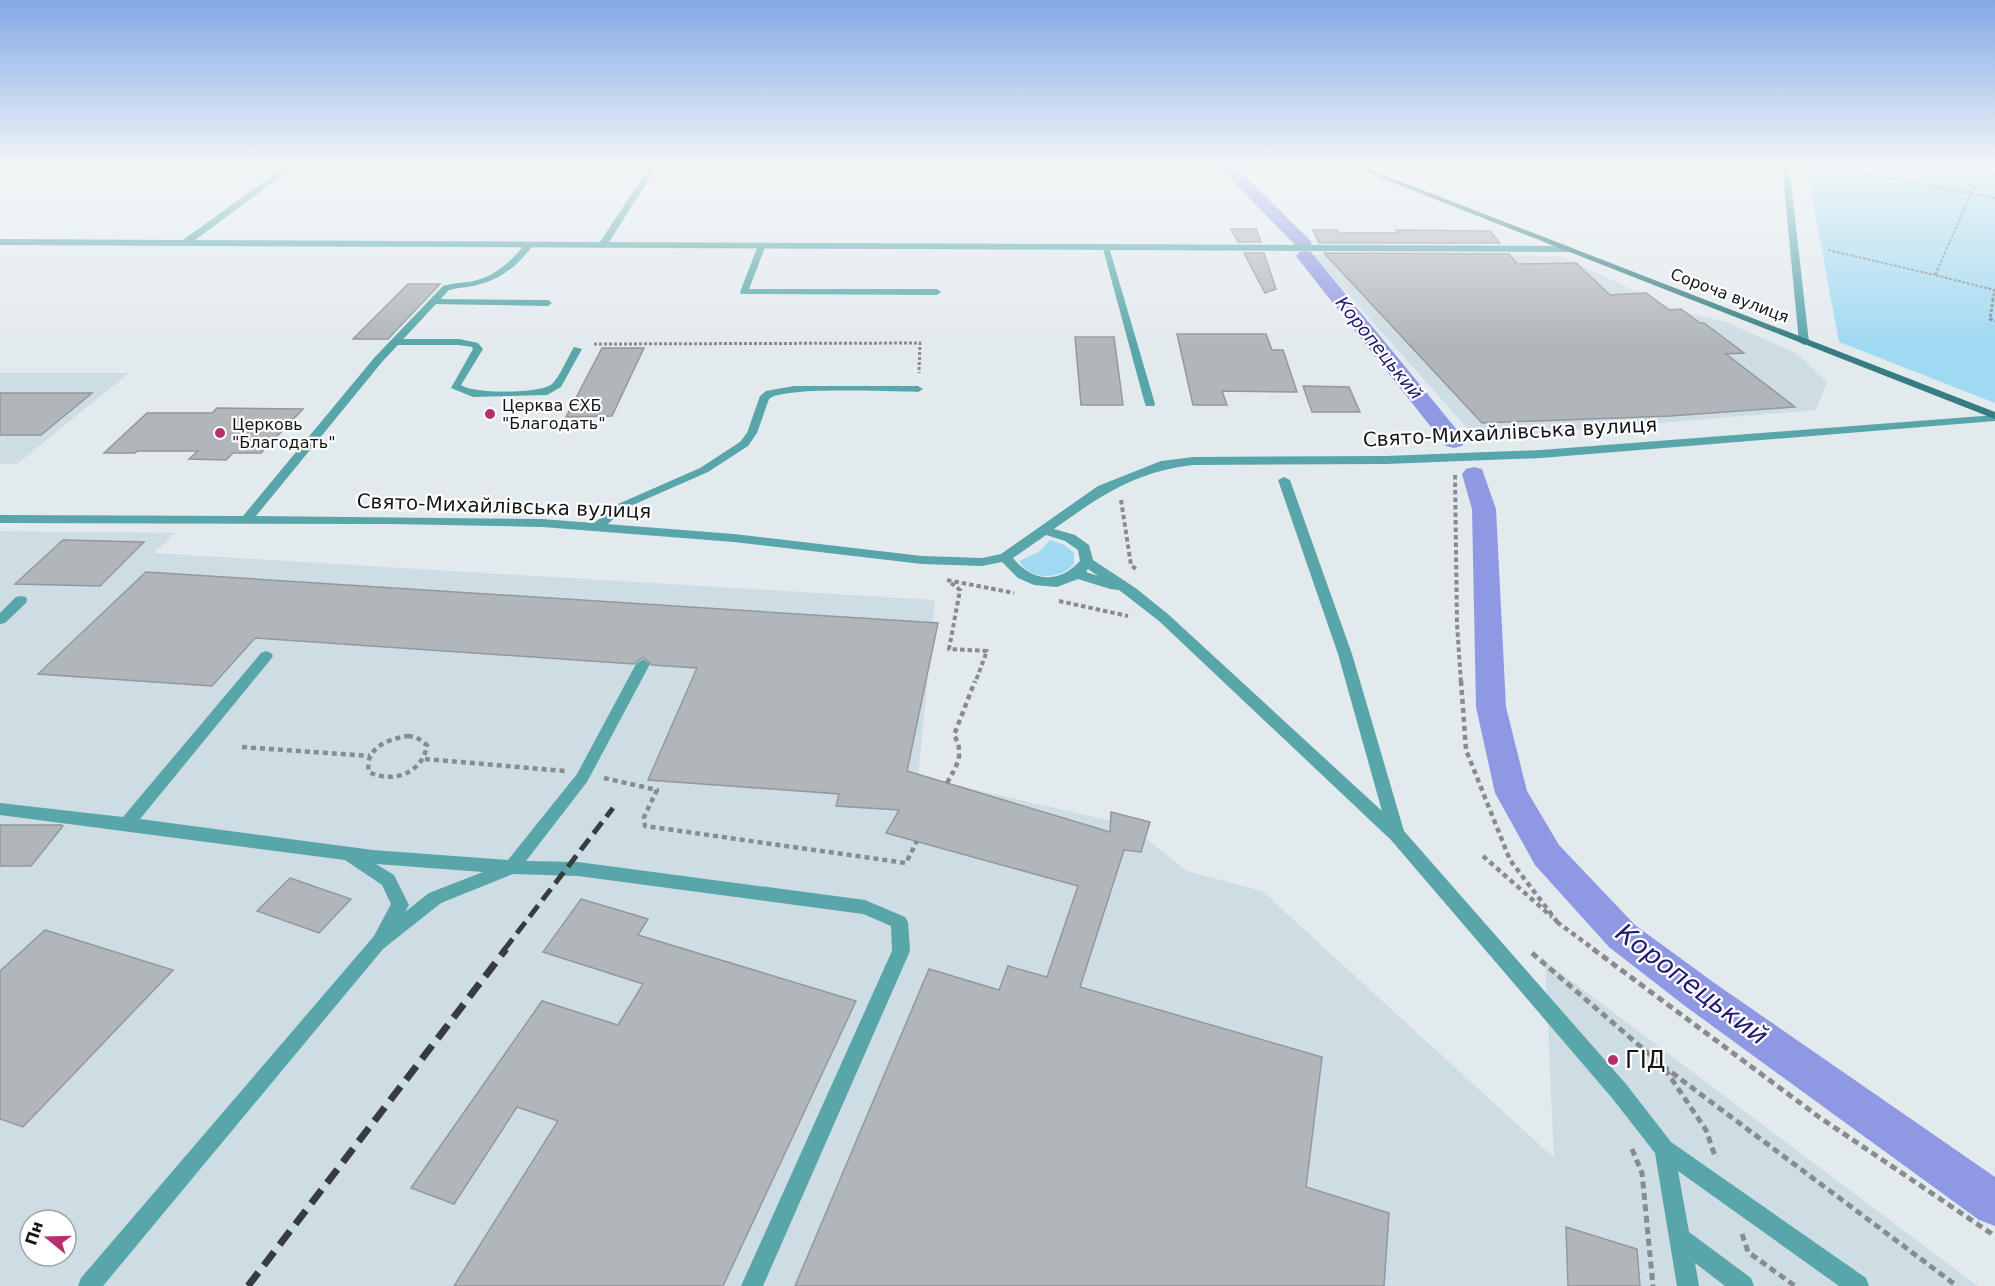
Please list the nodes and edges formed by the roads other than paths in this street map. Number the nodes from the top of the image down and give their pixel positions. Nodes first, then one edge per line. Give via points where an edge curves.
1 (209, 225) edge
2 (615, 225) edge
3 (1507, 225) edge
4 (1791, 225) edge
5 (0, 242) edge
6 (185, 243) junction
7 (530, 244) junction
8 (603, 244) junction
9 (762, 245) junction
10 (1106, 248) junction
11 (1568, 249) junction
12 (447, 288) joint
13 (937, 292) dead end
14 (434, 302) junction
15 (548, 303) dead end
16 (396, 342) junction
17 (1804, 342) junction
18 (577, 350) road end
19 (918, 389) road end
20 (1150, 404) dead end
21 (1995, 417) edge
22 (1284, 480) dead end
23 (0, 519) edge
24 (246, 520) junction
25 (598, 526) junction
26 (1045, 531) junction
27 (1005, 557) junction
28 (1087, 562) junction
29 (1078, 574) junction
30 (1132, 592) junction
31 (21, 600) dead end
32 (1164, 618) joint
33 (0, 620) edge
34 (266, 656) dead end
35 (643, 664) dead end
36 (0, 809) edge
37 (127, 824) junction
38 (1396, 835) junction
39 (345, 853) junction
40 (512, 867) junction
41 (376, 944) junction
42 (1664, 1149) junction
43 (1678, 1238) junction
44 (89, 1286) edge
45 (752, 1286) edge
46 (1688, 1286) edge
47 (1743, 1286) edge
48 (1858, 1286) edge

1 - 6 street
2 - 8 street
3 - 11 main road, Сороча вулиця
4 - 17 lane
5 - 6 street
6 - 7 street
7 - 8 street
7 - 12 lane via 500,276
8 - 9 street
9 - 10 street
9 - 13 lane via 744,292
10 - 11 street
10 - 20 lane
11 - 17 main road, Сороча вулиця
12 - 14 street
14 - 15 lane
14 - 16 street
16 - 18 lane via 475,345 478,349 456,385 462,392 473,394 534,394 554,388
16 - 24 street
17 - 21 main road, Сороча вулиця
19 - 25 lane via 794,389 770,393 764,398 744,444 704,470 622,506
21 - 26 street, Свято-Михайлівська вулиця via 1541,454 1386,460 1194,460 1165,464 1102,489
22 - 38 lane via 1345,654
23 - 24 street, Свято-Михайлівська вулиця
24 - 25 street, Свято-Михайлівська вулиця
25 - 27 street, Свято-Михайлівська вулиця via 957,563
26 - 27 street, Свято-Михайлівська вулиця
26 - 28 street via 1078,543 1084,548
27 - 29 street via 1016,573 1036,581 1059,582
28 - 29 street
28 - 30 street
29 - 30 street
30 - 32 street
31 - 33 lane
32 - 38 lane
34 - 37 lane
35 - 40 lane via 584,774
36 - 37 lane
37 - 39 lane
38 - 42 lane via 1619,1091
39 - 40 lane
39 - 41 lane via 388,880 400,905
40 - 41 lane via 435,898
40 - 45 lane via 578,869 865,907 899,922 901,951
41 - 44 lane
42 - 43 lane
42 - 48 lane
43 - 46 lane
43 - 47 lane

